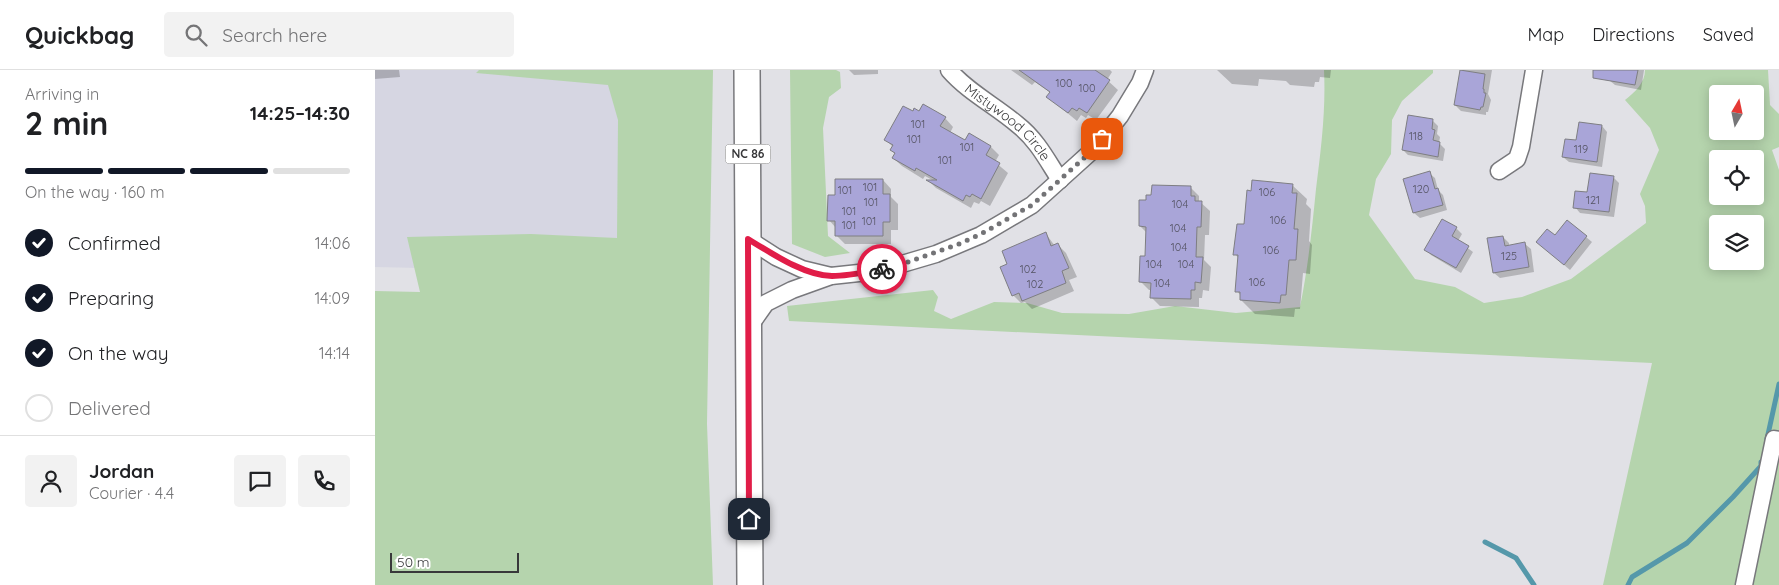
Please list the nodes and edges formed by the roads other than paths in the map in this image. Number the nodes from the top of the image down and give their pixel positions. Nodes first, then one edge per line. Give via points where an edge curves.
1 (747, 70) edge
2 (949, 70) edge
3 (1145, 70) edge
4 (1534, 70) edge
5 (1499, 171) dead end
6 (1060, 180) junction
7 (748, 239) junction
8 (831, 276) junction
9 (749, 327) junction
10 (1779, 440) edge
11 (750, 585) edge
12 (1744, 585) edge

1 - 7 main road, NC 86
2 - 6 street, Mistywood Circle via 1033,139
3 - 6 street via 1120,116 1093,150
4 - 5 street via 1521,148 1517,159
6 - 8 street via 1032,205 959,244 902,264
7 - 8 street via 802,269
7 - 9 main road, NC 86
8 - 9 street via 792,290 766,304
9 - 11 main road, NC 86
10 - 12 street via 1774,439

